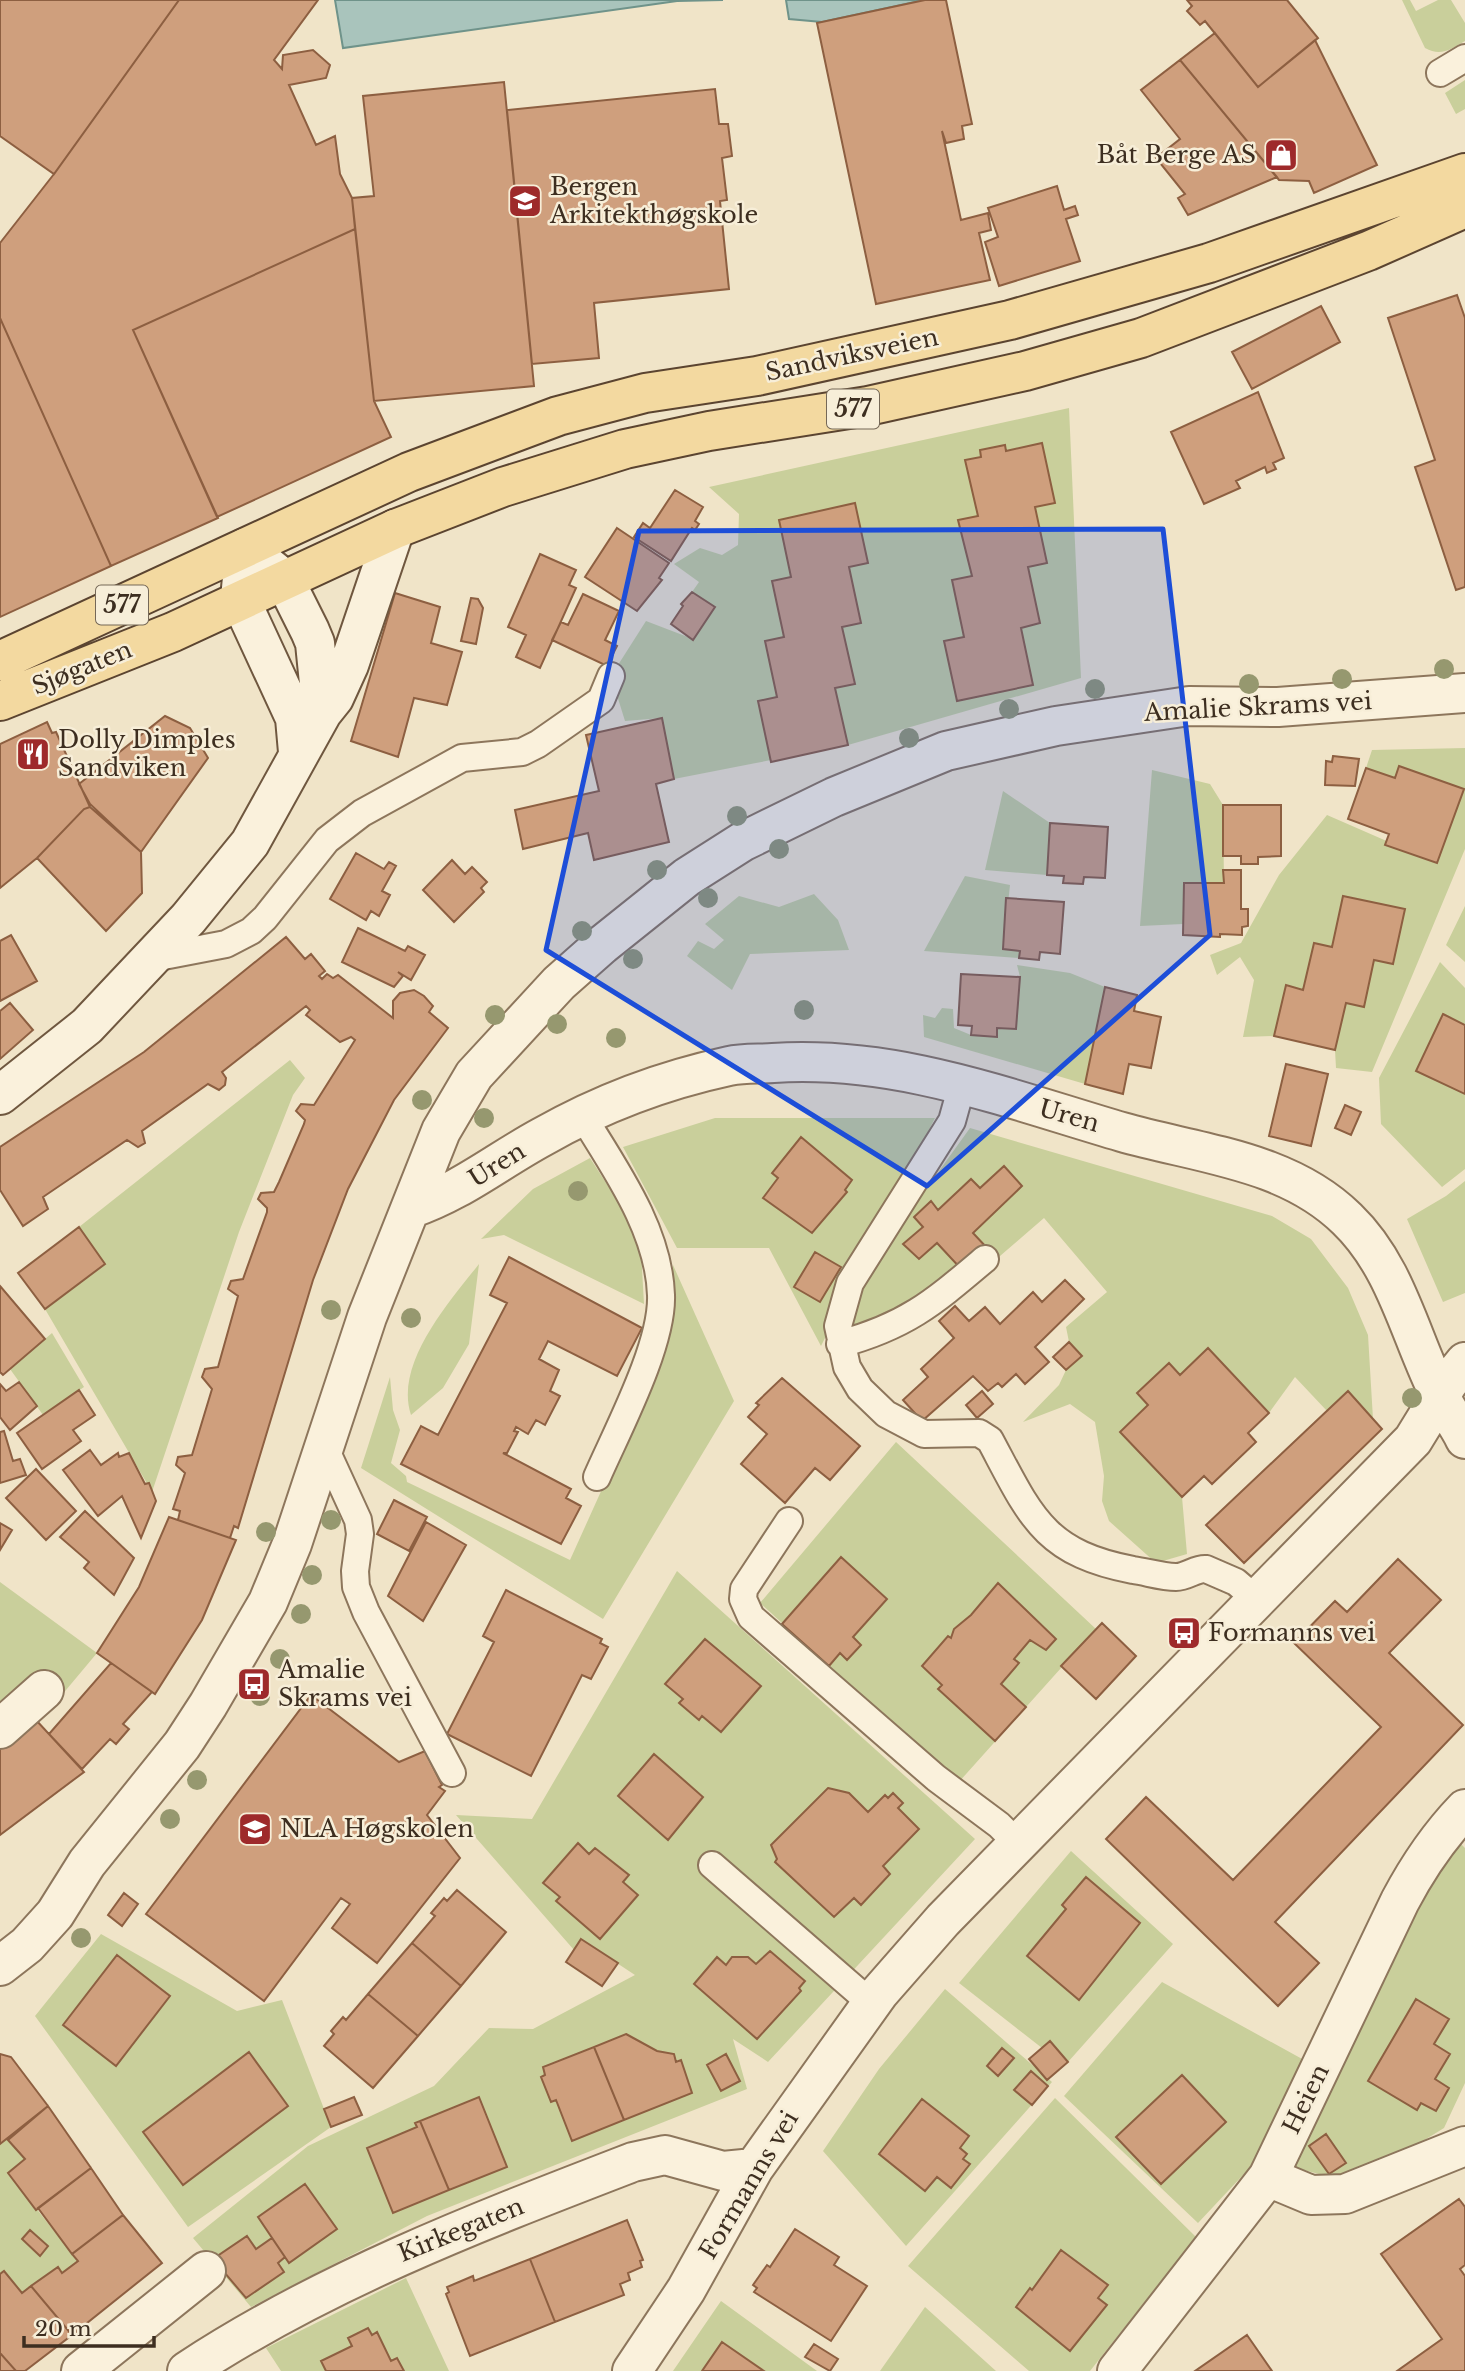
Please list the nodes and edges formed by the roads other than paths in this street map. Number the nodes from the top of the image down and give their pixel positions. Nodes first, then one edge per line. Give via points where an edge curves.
1 (1465, 58) edge
2 (1440, 73) dead end
3 (1465, 173) edge
4 (1465, 208) edge
5 (395, 529) junction
6 (245, 548) junction
7 (284, 579) junction
8 (240, 599) junction
9 (0, 662) edge
10 (611, 676) dead end
11 (1465, 693) edge
12 (0, 701) edge
13 (322, 713) junction
14 (298, 752) junction
15 (153, 958) junction
16 (962, 1085) junction
17 (0, 1095) edge
18 (582, 1115) junction
19 (410, 1209) junction
20 (985, 1259) dead end
21 (840, 1344) junction
22 (1465, 1362) edge
23 (1440, 1397) junction
24 (1465, 1439) edge
25 (325, 1448) junction
26 (597, 1477) dead end
27 (789, 1521) dead end
28 (1257, 1600) junction
29 (44, 1690) dead end
30 (0, 1730) edge
31 (452, 1773) dead end
32 (1465, 1809) edge
33 (1018, 1844) junction
34 (712, 1865) dead end
35 (0, 1966) edge
36 (872, 2004) junction
37 (1465, 2146) edge
38 (754, 2168) junction
39 (1268, 2177) junction
40 (206, 2271) dead end
41 (81, 2371) edge
42 (187, 2371) edge
43 (632, 2371) edge
44 (1117, 2371) edge

1 - 2 lane
3 - 6 main road, Sandviksveien / 577 via 1209,263 1010,320 757,376 645,393 558,416 409,471
4 - 5 main road, Sandviksveien / 577 via 1368,251 1141,338 1025,371 868,406 625,449 503,487
5 - 7 main road, Sandviksveien / 577
5 - 13 street via 348,665
6 - 7 street
6 - 8 street
6 - 9 main road, Sjøgaten / 577
7 - 8 main road, Sandviksveien / 577
7 - 13 street via 315,643
8 - 12 main road, Sjøgaten / 577 via 173,632
8 - 14 street via 295,718
10 - 15 lane via 601,700 538,744 522,752 462,758 362,813 327,840 251,930 226,944
11 - 19 street, Amalie Skrams vei via 1278,707 1189,706 1115,716 946,751 822,802 742,842 687,877 559,983 474,1075 441,1131
13 - 14 street
14 - 15 street via 250,843
15 - 17 street via 87,1026
16 - 18 street, Uren via 892,1067 802,1061 732,1065 635,1093
16 - 21 lane via 951,1121 850,1283 838,1326
16 - 23 street, Uren via 1207,1151 1266,1170 1312,1192 1373,1247
18 - 19 street, Uren via 467,1185
18 - 26 lane via 647,1230 658,1266 661,1298 644,1365
19 - 25 street, Amalie Skrams vei via 367,1317
20 - 21 lane via 926,1309 877,1334
21 - 28 lane via 860,1389 898,1423 924,1434 979,1433 990,1440 1030,1513 1054,1540 1102,1564 1176,1577 1206,1569 1236,1582
22 - 23 street, Formanns vei
23 - 24 street
23 - 28 street, Formanns vei via 1413,1440
25 - 31 lane via 358,1520 356,1587
25 - 35 street, Amalie Skrams vei via 268,1602 208,1705 55,1914
27 - 33 lane via 744,1589 751,1617
28 - 33 street, Formanns vei
29 - 30 street
32 - 39 street, Heien via 1428,1853 1399,1901
33 - 36 street, Formanns vei via 943,1920
34 - 36 lane
36 - 38 street, Formanns vei
37 - 39 street via 1345,2194 1311,2195
38 - 42 street, Kirkegaten via 723,2171 665,2155 633,2162 373,2266 230,2342
38 - 43 street, Formanns vei via 686,2290
39 - 44 street, Heien
40 - 41 street

